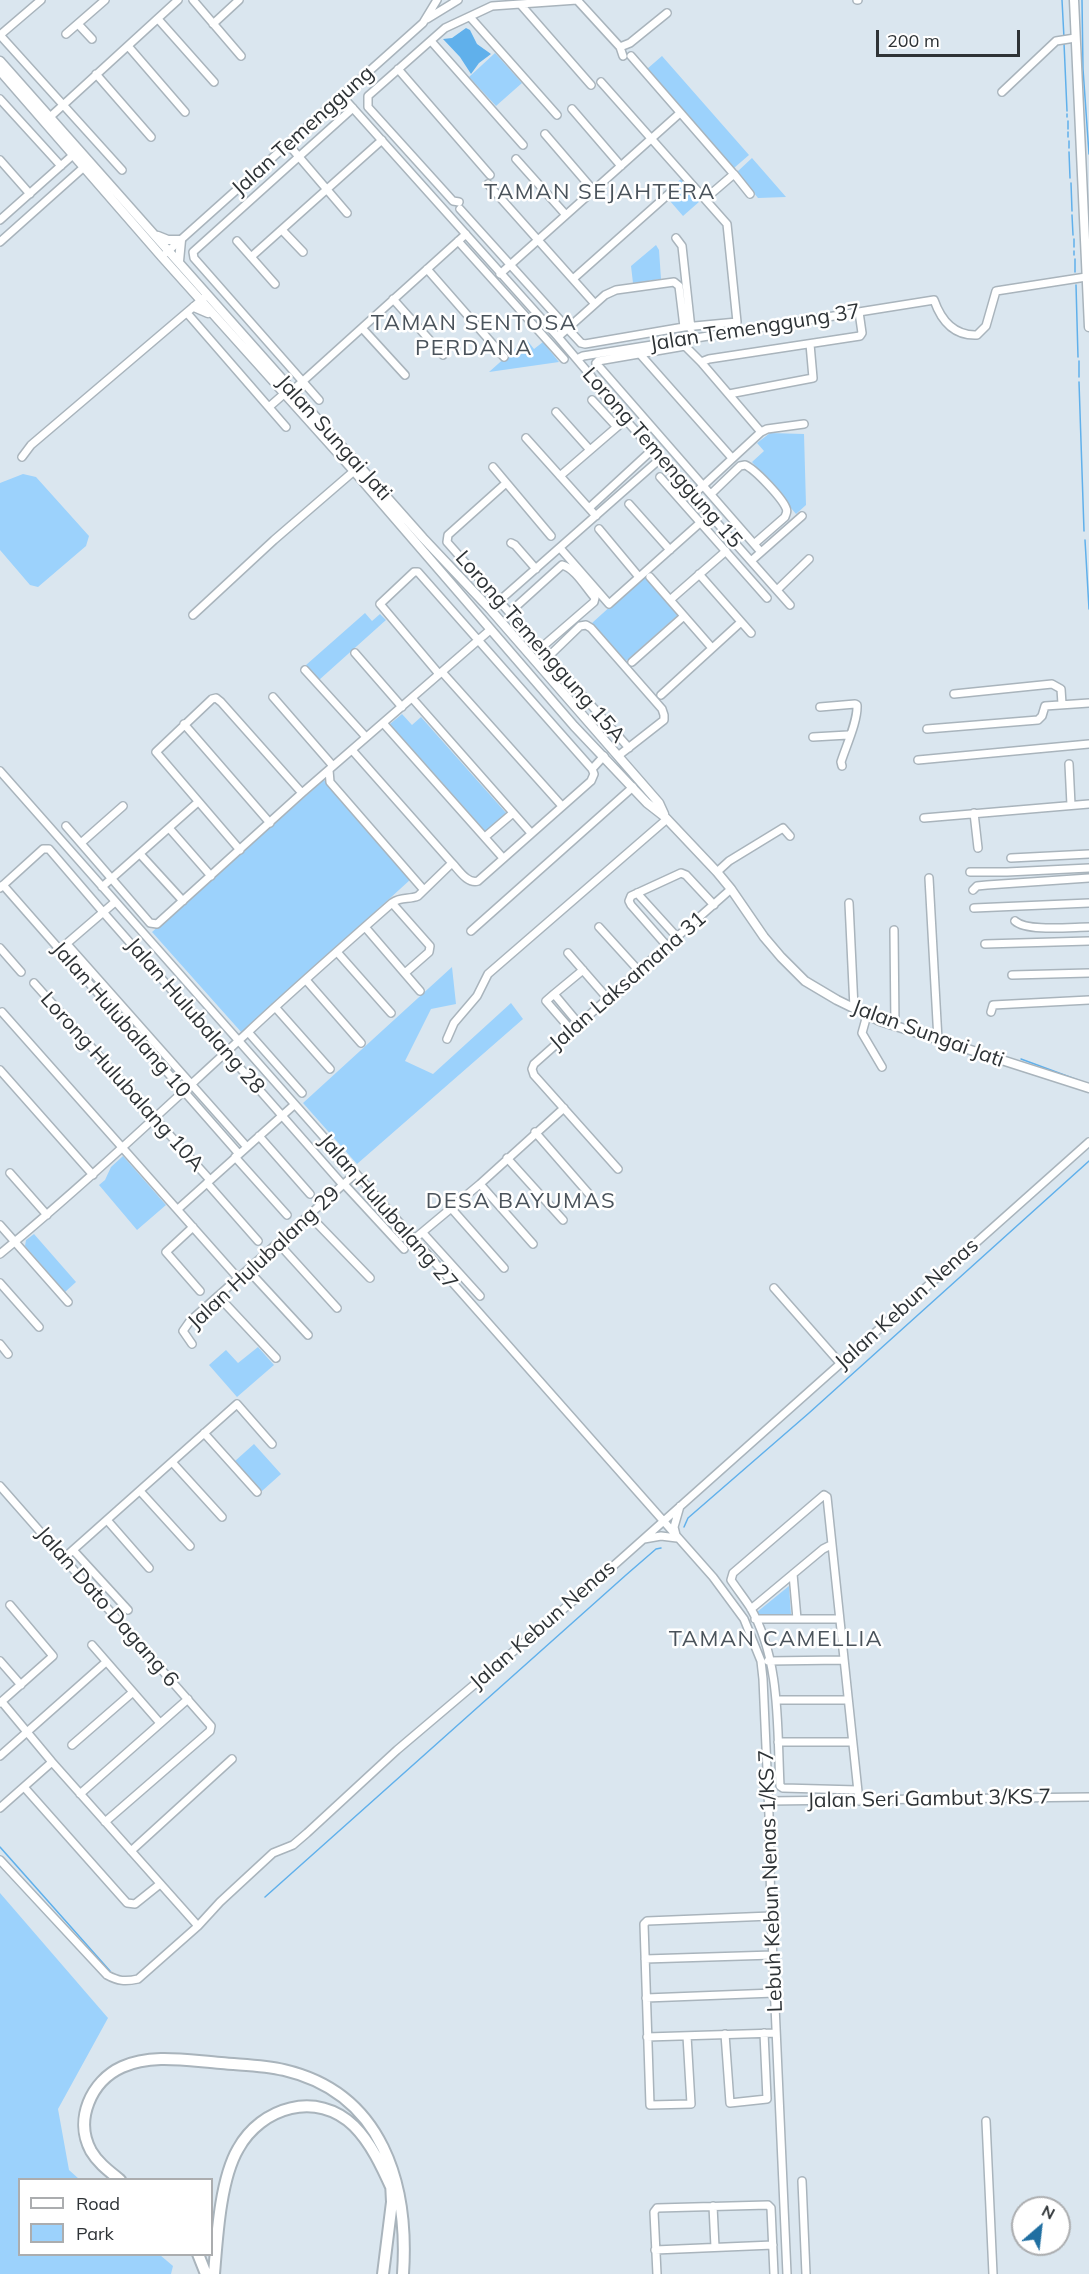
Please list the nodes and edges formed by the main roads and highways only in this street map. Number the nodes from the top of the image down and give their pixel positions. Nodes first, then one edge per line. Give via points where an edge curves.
1 (1074, 0) edge
2 (0, 61) edge
3 (0, 71) edge
4 (1085, 131) edge
5 (155, 235) junction
6 (1087, 251) edge
7 (179, 261) junction
8 (188, 287) junction
9 (193, 308) junction
10 (224, 319) junction
11 (1089, 327) edge
12 (289, 392) junction
13 (502, 623) junction
14 (491, 632) junction
15 (565, 694) junction
16 (553, 702) junction
17 (666, 818) junction
18 (1055, 1078) junction
19 (1089, 1088) edge
20 (1089, 1094) edge
21 (361, 2124) dead end
22 (117, 2178) edge
23 (392, 2189) junction
24 (199, 2256) edge
25 (206, 2274) edge
26 (214, 2274) edge
27 (383, 2274) edge
28 (403, 2274) edge

1 - 4 main road
2 - 5 main road, Jalan Sungai Jati
3 - 8 main road
4 - 6 main road
5 - 7 main road, Jalan Sungai Jati
5 - 7 main road via 181,240
6 - 11 main road
7 - 10 main road, Jalan Sungai Jati
8 - 9 main road
8 - 9 main road
9 - 10 main road
10 - 12 main road, Jalan Sungai Jati
10 - 12 main road, Jalan Sungai Jati via 235,326
12 - 13 main road, Jalan Sungai Jati
12 - 14 main road, Jalan Sungai Jati
13 - 14 main road via 515,648
13 - 15 main road, Jalan Sungai Jati
14 - 16 main road, Jalan Sungai Jati
15 - 16 main road via 542,674 538,675
15 - 17 main road, Jalan Sungai Jati via 659,803
16 - 17 main road, Jalan Sungai Jati
17 - 18 main road, Jalan Sungai Jati via 732,889 764,937 816,988 895,1026
18 - 19 main road, Jalan Sungai Jati
18 - 20 main road
21 - 23 highway via 382,2155
22 - 28 highway via 90,2149 85,2118 91,2096 105,2078 122,2067 150,2060 182,2060 285,2070 329,2088 372,2128 388,2156 401,2201
23 - 26 highway via 365,2139 348,2121 309,2107 274,2112 252,2127 231,2164 218,2223
23 - 27 highway
24 - 25 highway

